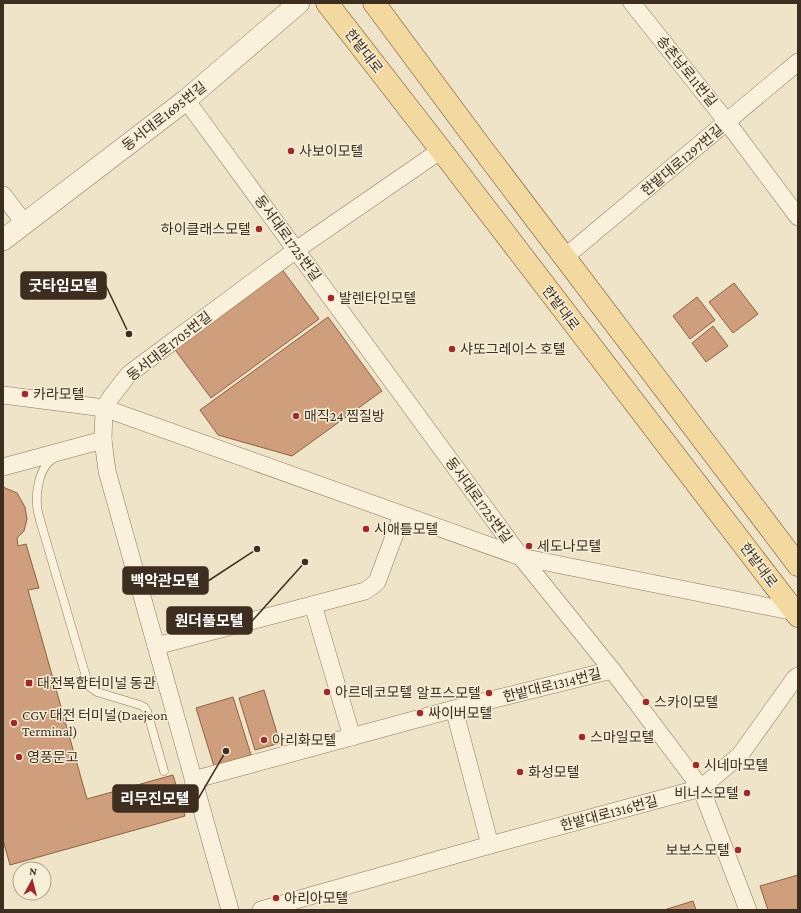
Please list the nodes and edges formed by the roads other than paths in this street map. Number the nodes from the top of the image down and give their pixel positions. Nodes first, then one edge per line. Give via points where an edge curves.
1 (299, 3) edge
2 (327, 3) edge
3 (374, 3) edge
4 (632, 3) edge
5 (798, 62) edge
6 (186, 100) junction
7 (727, 122) junction
8 (441, 150) junction
9 (3, 195) edge
10 (798, 217) edge
11 (25, 224) junction
12 (3, 240) edge
13 (296, 250) junction
14 (565, 257) junction
15 (3, 395) edge
16 (104, 408) junction
17 (103, 440) junction
18 (72, 449) junction
19 (3, 467) edge
20 (402, 515) junction
21 (521, 557) junction
22 (798, 565) edge
23 (313, 605) junction
24 (797, 614) edge
25 (156, 646) junction
26 (612, 670) junction
27 (798, 676) edge
28 (454, 709) junction
29 (352, 737) junction
30 (164, 771) dead end
31 (193, 780) junction
32 (701, 788) junction
33 (490, 845) junction
34 (230, 910) edge
35 (261, 910) edge
36 (748, 910) edge

1 - 6 street, 동서대로1695번길
2 - 8 main road, 한밭대로
3 - 14 main road
4 - 7 street, 송촌남로11번길
5 - 7 street, 한밭대로1297번길
6 - 11 street, 동서대로1695번길
6 - 13 street, 동서대로1725번길
7 - 10 street, 송촌남로11번길
7 - 14 street, 한밭대로1297번길
8 - 13 street, 동서대로1705번길
8 - 24 main road, 한밭대로
9 - 11 street
11 - 12 street, 동서대로1695번길
13 - 16 street, 동서대로1705번길 via 129,374
13 - 21 street, 동서대로1725번길
14 - 22 main road
15 - 16 street
16 - 17 street
16 - 20 street
17 - 18 street
17 - 25 street via 107,470
18 - 19 street
18 - 30 lane via 57,455 43,470 37,492 40,520 90,687 97,692 144,707 149,715
20 - 21 street
20 - 23 street via 377,582 365,591
21 - 24 street, 한밭대로
21 - 26 street, 동서대로1725번길
23 - 25 street
23 - 29 street
25 - 31 street
26 - 28 street, 한밭대로1314번길
26 - 32 street, 동서대로1725번길
27 - 32 street, 한밭대로1316번길 via 740,755
28 - 29 street, 한밭대로1314번길
28 - 33 street
29 - 31 street, 한밭대로1314번길
31 - 34 street
32 - 33 street, 한밭대로1316번길
32 - 36 street, 동서대로1725번길
33 - 35 street, 한밭대로1316번길

